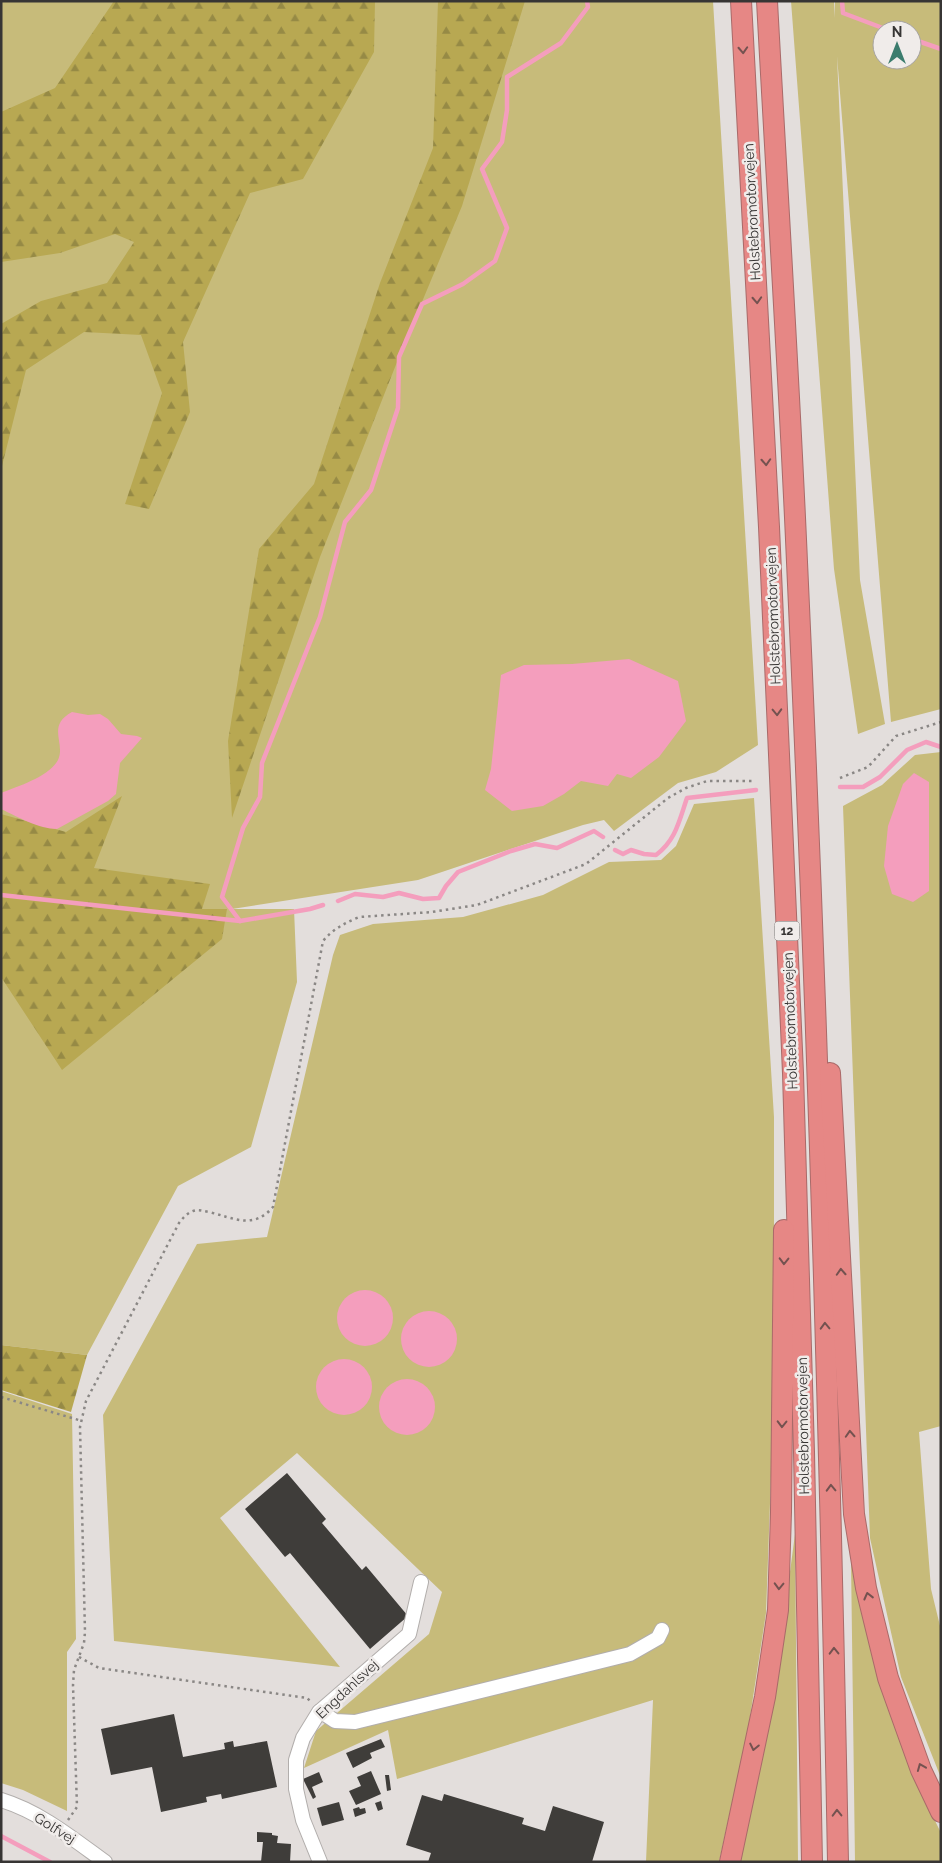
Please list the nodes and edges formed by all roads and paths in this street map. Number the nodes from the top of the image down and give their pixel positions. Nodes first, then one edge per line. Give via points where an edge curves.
1 (740, 1) edge
2 (767, 1) edge
3 (941, 722) edge
4 (840, 778) dead end
5 (754, 781) dead end
6 (809, 830) junction
7 (793, 1073) junction
8 (1, 1398) edge
9 (82, 1421) junction
10 (421, 1582) dead end
11 (662, 1630) dead end
12 (79, 1656) junction
13 (319, 1711) junction
14 (1, 1800) edge
15 (941, 1812) edge
16 (62, 1830) junction
17 (105, 1862) edge
18 (320, 1862) edge
19 (730, 1862) edge
20 (812, 1862) edge
21 (838, 1862) edge

1 -> 7 highway, Holstebromotorvejen / 12 via 770,537
2 - 6 highway, Holstebromotorvejen / 12
3 - 4 path via 896,736 868,767
5 - 9 path via 708,781 686,788 668,798 586,864 477,905 359,918 331,932 323,941 273,1207 258,1220 246,1221 199,1210 187,1214 178,1223 86,1401
15 -> 6 highway via 921,1770 888,1678 866,1588 854,1514 824,944
21 -> 6 highway, Holstebromotorvejen / 12 via 831,1495
7 -> 19 highway via 786,1128 778,1610 765,1697
7 - 20 highway, Holstebromotorvejen / 12
8 - 9 path
9 - 12 path via 85,1632
10 - 13 street, Engdahlsvej via 408,1634
11 - 13 street via 658,1638 630,1654 355,1722 336,1721
12 - 13 path via 99,1668 307,1698
12 - 16 path via 73,1686 77,1807
13 - 18 street, Engdahlsvej via 303,1738 296,1760 296,1789 303,1820
14 - 16 street, Golfvej via 19,1806
16 - 17 street, Golfvej

